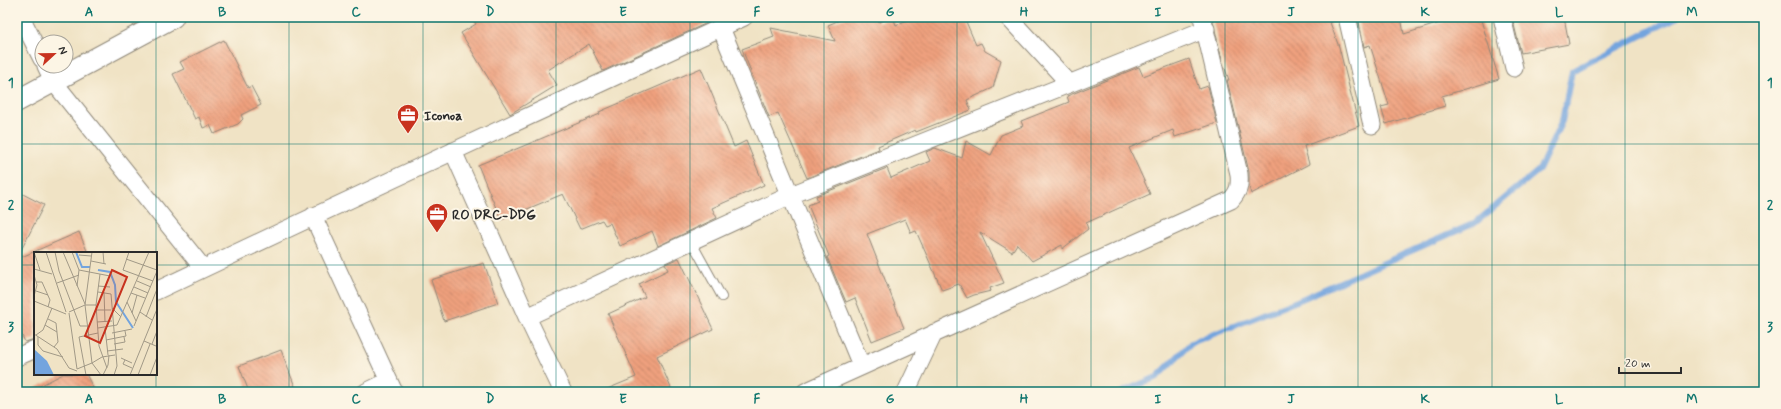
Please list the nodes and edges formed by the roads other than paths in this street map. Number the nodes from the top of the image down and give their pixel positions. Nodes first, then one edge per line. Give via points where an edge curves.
1 (21, 17) edge
2 (173, 17) edge
3 (744, 17) edge
4 (1008, 17) edge
5 (1347, 17) edge
6 (1502, 17) edge
7 (1204, 23) edge
8 (721, 28) junction
9 (34, 43) edge
10 (74, 63) edge
11 (1514, 68) dead end
12 (49, 74) edge
13 (1069, 84) junction
14 (17, 102) edge
15 (1372, 125) dead end
16 (453, 151) junction
17 (791, 195) junction
18 (313, 216) junction
19 (691, 241) junction
20 (203, 268) junction
21 (157, 291) edge
22 (722, 297) dead end
23 (527, 317) junction
24 (934, 333) junction
25 (34, 349) edge
26 (17, 357) edge
27 (861, 365) junction
28 (392, 387) edge
29 (366, 392) edge
30 (563, 392) edge
31 (805, 392) edge
32 (906, 392) edge

1 - 9 street
2 - 10 street
3 - 8 street
4 - 13 street
5 - 15 street
6 - 11 street
7 - 13 street
7 - 24 street via 1239,174 1238,192 1231,200
8 - 16 street
8 - 17 street
12 - 14 street
12 - 20 street
13 - 17 street
16 - 18 street
16 - 23 street
17 - 19 street
17 - 27 street
18 - 20 street
18 - 28 street
19 - 22 lane
19 - 23 street
20 - 21 street
23 - 30 street
24 - 27 street
24 - 32 street
25 - 26 street
27 - 31 street
28 - 29 street

